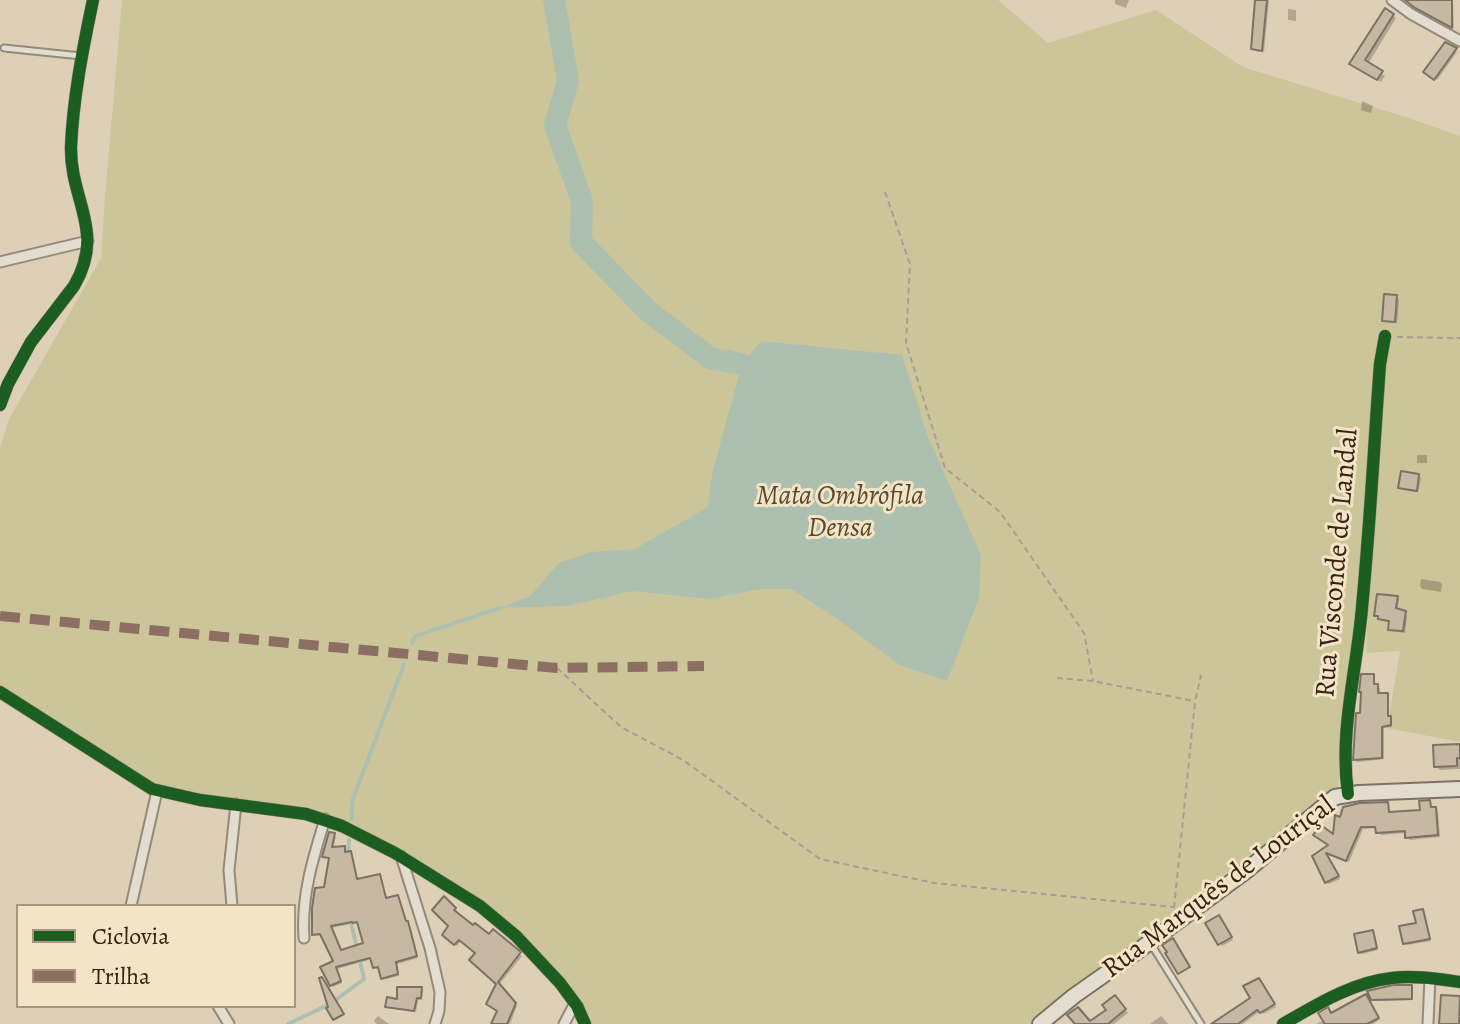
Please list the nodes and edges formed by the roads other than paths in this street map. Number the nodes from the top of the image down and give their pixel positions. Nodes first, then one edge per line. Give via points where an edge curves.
1 (93, 0) edge
2 (1392, 0) edge
3 (1460, 41) edge
4 (4, 48) dead end
5 (82, 56) junction
6 (88, 241) junction
7 (0, 262) edge
8 (1385, 336) road end
9 (0, 405) edge
10 (0, 692) edge
11 (1460, 789) edge
12 (157, 791) junction
13 (1348, 794) junction
14 (236, 804) junction
15 (325, 819) junction
16 (401, 856) junction
17 (131, 904) edge
18 (232, 904) edge
19 (304, 938) dead end
20 (1150, 942) junction
21 (1430, 978) junction
22 (1460, 982) edge
23 (575, 1003) junction
24 (435, 1024) edge
25 (564, 1024) edge
26 (585, 1024) edge
27 (1040, 1024) edge
28 (1201, 1024) edge
29 (1283, 1024) edge
30 (1428, 1024) edge

1 - 5 street
2 - 3 street
4 - 5 lane
5 - 6 street via 72,156
6 - 7 street
6 - 9 street via 80,276 31,342
8 - 13 street, Rua Visconde de Landal via 1345,743
10 - 12 street
11 - 13 main road, Rua Marquês de Louriçal
12 - 14 street
12 - 17 street
13 - 20 main road, Rua Marquês de Louriçal via 1335,797
14 - 15 street
14 - 18 street via 229,870
15 - 16 street
15 - 19 street via 304,897
16 - 23 street via 480,906 531,950
16 - 24 street via 440,992
20 - 27 main road, Rua Marquês de Louriçal
20 - 28 lane
21 - 22 street
21 - 29 street via 1368,983
21 - 30 street
23 - 25 street
23 - 26 street

